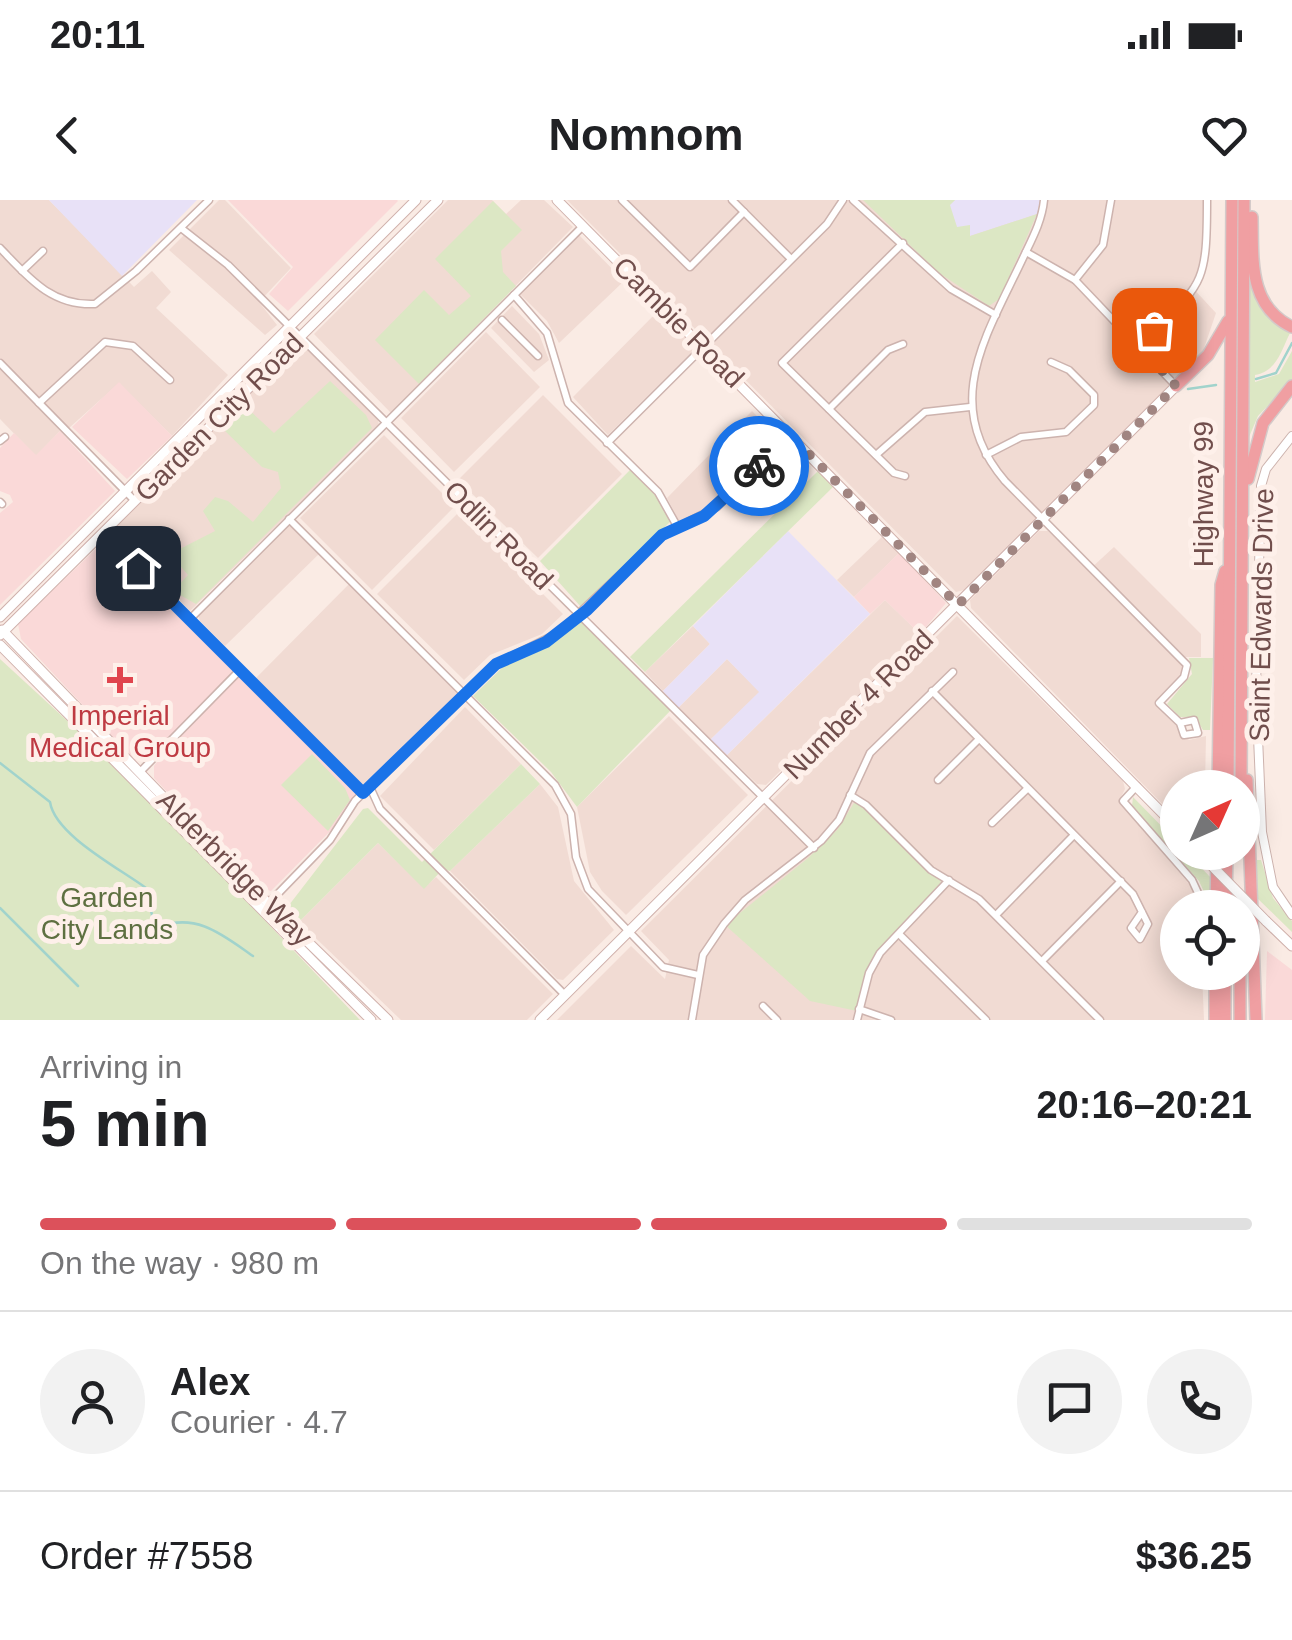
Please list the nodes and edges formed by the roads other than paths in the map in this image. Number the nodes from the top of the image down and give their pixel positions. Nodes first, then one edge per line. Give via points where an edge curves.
1 (208, 200) edge
2 (438, 200) edge
3 (557, 200) edge
4 (622, 200) edge
5 (732, 200) edge
6 (843, 200) edge
7 (853, 200) edge
8 (1044, 200) edge
9 (1112, 200) edge
10 (1207, 200) edge
11 (1232, 200) edge
12 (1248, 200) edge
13 (412, 201) edge
14 (744, 212) junction
15 (583, 226) junction
16 (181, 228) junction
17 (903, 243) junction
18 (0, 248) edge
19 (44, 251) dead end
20 (1026, 252) junction
21 (791, 259) junction
22 (22, 270) junction
23 (1075, 280) junction
24 (514, 295) junction
25 (996, 316) junction
26 (1230, 317) junction
27 (502, 320) dead end
28 (289, 326) junction
29 (1292, 327) edge
30 (300, 336) junction
31 (904, 344) dead end
32 (1139, 345) junction
33 (704, 347) junction
34 (538, 356) dead end
35 (1052, 362) dead end
36 (0, 363) edge
37 (170, 380) dead end
38 (1176, 386) junction
39 (1292, 386) edge
40 (39, 402) junction
41 (970, 407) junction
42 (829, 409) junction
43 (386, 422) junction
44 (790, 435) junction
45 (1292, 436) edge
46 (607, 443) junction
47 (876, 455) junction
48 (986, 456) junction
49 (905, 476) dead end
50 (125, 490) junction
51 (136, 501) junction
52 (1242, 518) junction
53 (288, 520) junction
54 (1042, 520) junction
55 (677, 526) junction
56 (83, 532) junction
57 (103, 534) junction
58 (1228, 562) junction
59 (958, 605) junction
60 (0, 607) edge
61 (579, 614) junction
62 (0, 617) edge
63 (189, 620) junction
64 (1, 631) edge
65 (0, 645) edge
66 (6, 656) edge
67 (240, 670) junction
68 (953, 672) dead end
69 (932, 690) junction
70 (464, 693) junction
71 (1180, 723) dead end
72 (1241, 728) junction
73 (978, 739) junction
74 (1218, 770) edge
75 (1228, 770) edge
76 (1241, 770) edge
77 (137, 775) junction
78 (938, 780) dead end
79 (370, 786) junction
80 (1137, 786) junction
81 (1027, 790) junction
82 (850, 795) junction
83 (360, 796) junction
84 (763, 798) junction
85 (380, 808) junction
86 (1160, 811) edge
87 (992, 823) dead end
88 (1072, 837) junction
89 (814, 848) junction
90 (1223, 870) edge
91 (948, 880) junction
92 (1122, 882) junction
93 (1197, 890) edge
94 (265, 907) junction
95 (1142, 912) dead end
96 (996, 915) junction
97 (1292, 915) edge
98 (628, 932) junction
99 (900, 934) junction
100 (1292, 946) edge
101 (1042, 960) junction
102 (698, 974) junction
103 (1215, 990) edge
104 (1225, 990) edge
105 (1240, 990) edge
106 (565, 994) junction
107 (763, 1006) dead end
108 (859, 1009) junction
109 (371, 1020) edge
110 (388, 1020) edge
111 (540, 1020) edge
112 (692, 1020) edge
113 (778, 1020) edge
114 (857, 1020) edge
115 (891, 1020) edge
116 (986, 1020) edge
117 (1100, 1020) edge
118 (1215, 1020) edge
119 (1224, 1020) edge
120 (1240, 1020) edge
121 (1256, 1020) edge

1 - 16 street
2 - 30 main road, Garden City Road
3 - 15 main road, Cambie Road
4 - 14 street via 690,267
5 - 14 street
6 - 21 street
7 - 17 street
8 - 20 street
9 - 23 street via 1103,245
10 - 32 street via 1207,260 1200,283
11 - 26 highway, Highway 99
12 - 29 highway via 1256,285 1271,314
12 - 52 highway, Highway 99
13 - 28 main road, Garden City Road
14 - 21 street
15 - 24 street
15 - 33 main road, Cambie Road
16 - 22 street via 95,304 61,300
16 - 28 street, Odlin Road
17 - 25 street via 951,290
17 - 42 street via 782,363
18 - 22 street
19 - 22 street
20 - 23 street
20 - 25 street
21 - 33 street
23 - 32 street
24 - 43 street
24 - 46 street via 547,333 568,402
25 - 41 street via 972,375
26 - 38 highway via 1208,355
26 - 58 highway, Highway 99
27 - 34 street
28 - 30 street, Odlin Road
28 - 50 main road, Garden City Road
30 - 43 street, Odlin Road
30 - 51 main road, Garden City Road
31 - 42 street via 888,350
32 - 38 street
33 - 44 main road, Cambie Road
33 - 46 street
35 - 48 street via 1094,395 1094,405 1066,432 1021,437
36 - 40 street
37 - 40 street via 132,346 105,342
38 - 54 main road, Number 4 Road
39 - 52 highway via 1259,431
40 - 50 street
41 - 47 street via 917,416
41 - 48 street
42 - 47 street
43 - 53 street
43 - 61 street, Odlin Road
44 - 55 street via 717,507
44 - 59 main road, Cambie Road
45 - 97 street, Saint Edwards Drive via 1261,486 1256,688 1263,847 1273,887
46 - 55 street via 658,492
47 - 49 street
48 - 54 street
50 - 51 street
50 - 56 main road, Garden City Road
51 - 57 main road, Garden City Road
52 - 72 highway, Highway 99
53 - 63 street
53 - 70 street
54 - 59 main road, Number 4 Road
54 - 71 street via 1187,665 1159,703
55 - 61 street
56 - 60 main road
56 - 62 main road, Garden City Road
57 - 63 street
57 - 64 main road, Garden City Road
58 - 74 highway via 1221,585
58 - 75 highway, Highway 99
59 - 80 main road, Cambie Road
59 - 84 main road, Number 4 Road
61 - 70 street via 546,642 496,664
61 - 84 street, Odlin Road
63 - 67 street
64 - 77 main road, Alderbridge Way
65 - 66 main road, Alderbridge Way
66 - 77 main road, Alderbridge Way
67 - 77 street
67 - 83 street
68 - 69 street
69 - 73 street
69 - 82 street via 870,752
70 - 79 street
70 - 98 street via 564,798 583,880
72 - 76 highway, Highway 99
72 - 121 highway
73 - 78 street
73 - 81 street
77 - 94 main road, Alderbridge Way
79 - 83 street
79 - 85 street
80 - 86 main road, Cambie Road
80 - 93 street via 1123,800
81 - 87 street
81 - 88 street
82 - 89 street
82 - 91 street
83 - 85 street
83 - 94 street via 330,840
84 - 89 street, Odlin Road
84 - 98 main road, Number 4 Road
85 - 106 street
88 - 92 street
88 - 96 street
89 - 102 street via 735,910 706,949
90 - 100 main road, bridge
91 - 96 street
91 - 99 street
92 - 95 street
92 - 101 street
94 - 109 main road, Alderbridge Way
94 - 110 main road, Alderbridge Way
96 - 101 street
98 - 102 street via 663,967
98 - 106 main road, Number 4 Road
99 - 108 street via 869,974
99 - 116 street
101 - 117 street
102 - 112 street
103 - 118 highway
104 - 119 highway
105 - 120 highway
106 - 111 main road, Number 4 Road
107 - 113 street
108 - 114 street
108 - 115 street

